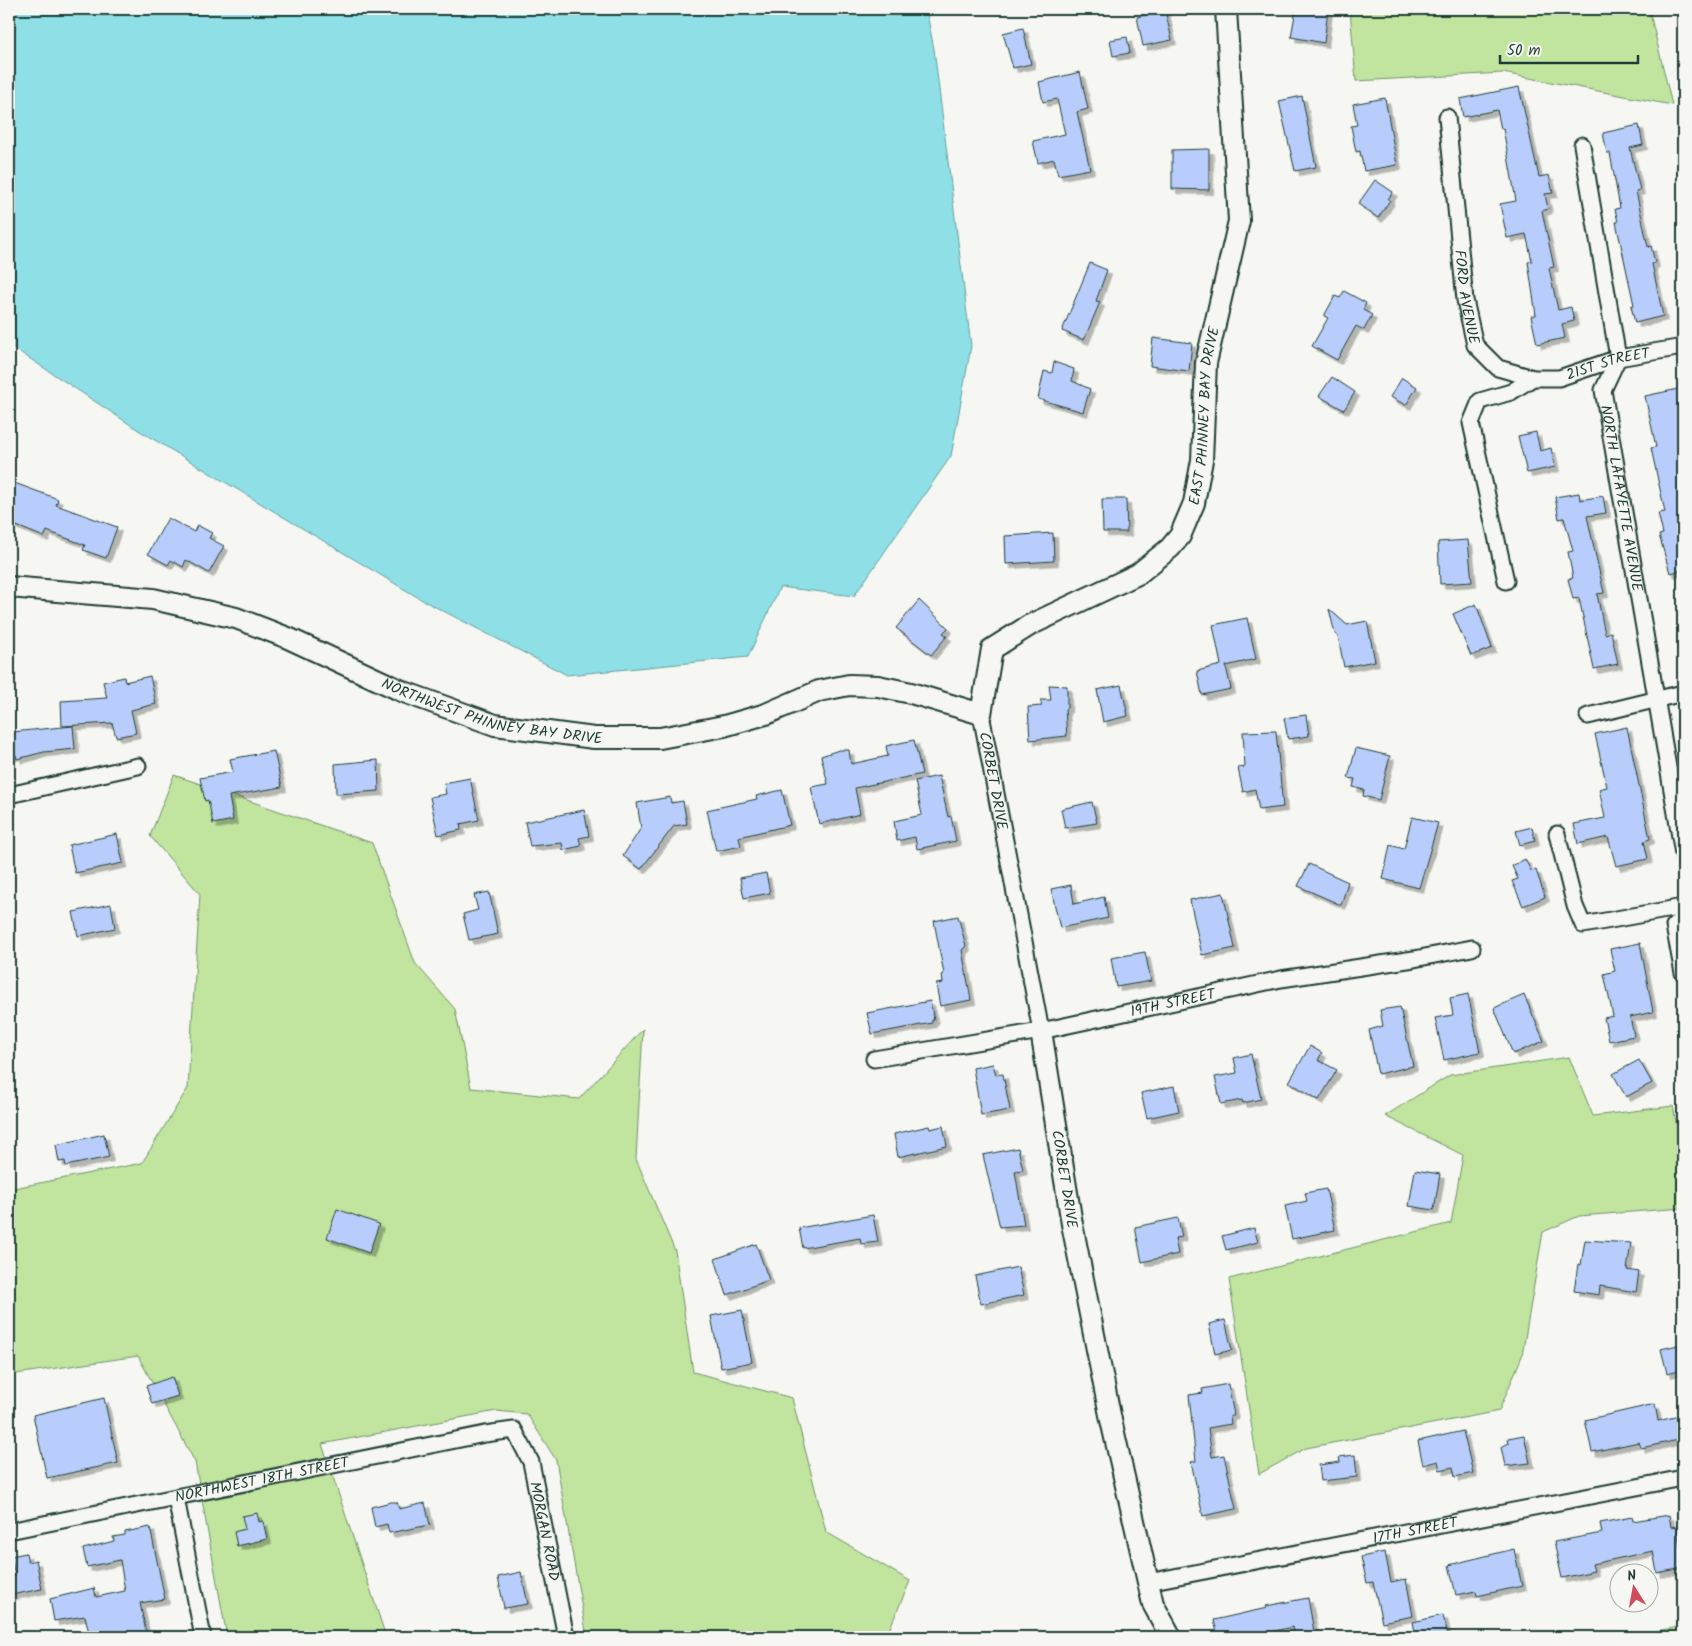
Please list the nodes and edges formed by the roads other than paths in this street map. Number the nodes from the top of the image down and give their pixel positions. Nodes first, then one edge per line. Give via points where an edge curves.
1 (1226, 9) edge
2 (1447, 117) dead end
3 (1582, 145) dead end
4 (1683, 347) edge
5 (1618, 358) junction
6 (1533, 378) junction
7 (1506, 581) dead end
8 (9, 587) edge
9 (1683, 694) edge
10 (1655, 700) junction
11 (981, 714) junction
12 (1588, 716) dead end
13 (138, 766) dead end
14 (9, 795) edge
15 (1558, 834) dead end
16 (1683, 854) edge
17 (1683, 906) edge
18 (1683, 916) edge
19 (1472, 948) dead end
20 (1683, 973) edge
21 (1041, 1031) junction
22 (874, 1059) dead end
23 (514, 1430) joint
24 (1683, 1478) edge
25 (176, 1498) junction
26 (9, 1531) edge
27 (1148, 1582) junction
28 (203, 1637) edge
29 (566, 1637) edge
30 (1171, 1637) edge

1 - 11 street, EAST PHINNEY BAY DRIVE via 1239,222 1206,363 1202,460 1194,503 1180,536 1138,574 1030,625 992,649
2 - 6 street, FORD AVENUE via 1466,300 1475,345 1498,368
3 - 5 street
4 - 5 street, 21ST STREET
5 - 6 street, 21ST STREET via 1560,378
5 - 10 street, NORTH LAFAYETTE AVENUE via 1603,390
6 - 7 street via 1511,392 1480,401 1471,423
8 - 11 street, NORTHWEST PHINNEY BAY DRIVE via 153,599 236,618 288,638 404,692 495,726 594,738 660,738 724,726 766,714 819,691 849,685 902,691
9 - 10 street
10 - 12 street
10 - 16 street, NORTH LAFAYETTE AVENUE
11 - 21 street, CORBET DRIVE
13 - 14 street
15 - 17 street via 1575,906 1583,925
18 - 20 street via 1674,926
19 - 21 street, 19TH STREET via 1281,979
21 - 22 street, 19TH STREET
21 - 27 street, CORBET DRIVE via 1072,1226
23 - 25 street, NORTHWEST 18TH STREET
23 - 29 street, MORGAN ROAD via 531,1462
24 - 27 street, 17TH STREET
25 - 26 street, NORTHWEST 18TH STREET
25 - 28 street
27 - 30 street, CORBET DRIVE via 1153,1604

